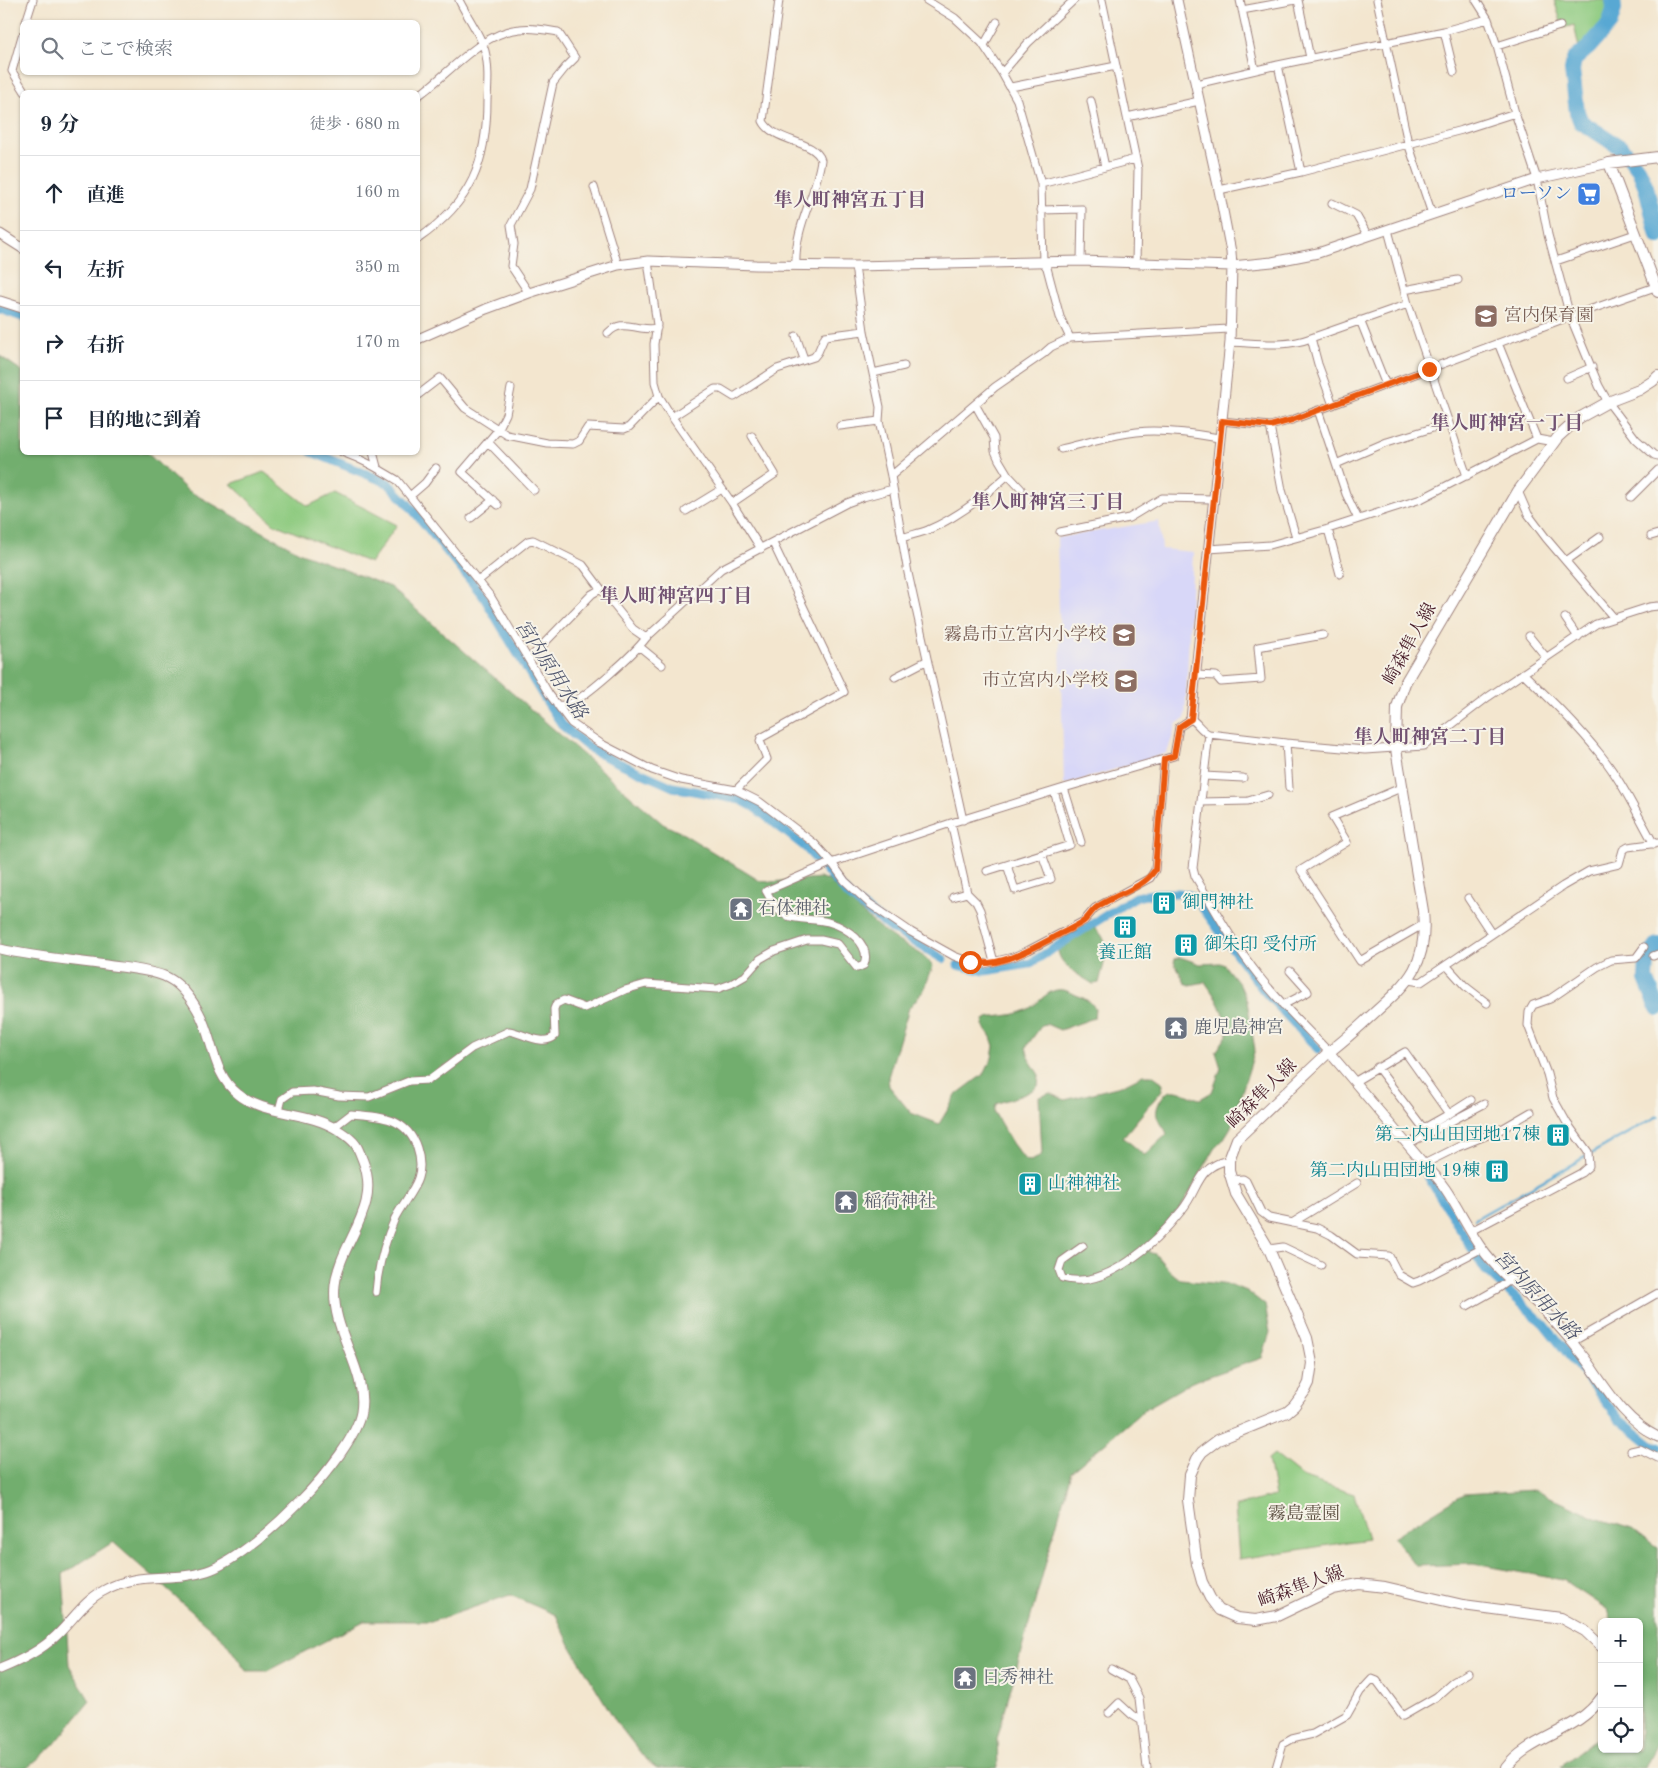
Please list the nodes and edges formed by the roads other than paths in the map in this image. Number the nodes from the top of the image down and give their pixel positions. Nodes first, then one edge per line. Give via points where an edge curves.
1 (33, 0) edge
2 (459, 0) edge
3 (778, 0) edge
4 (926, 0) edge
5 (1074, 0) edge
6 (1102, 0) edge
7 (1177, 0) edge
8 (1240, 0) edge
9 (1297, 0) edge
10 (1377, 0) edge
11 (1476, 0) edge
12 (1242, 10) junction
13 (1488, 19) junction
14 (27, 20) edge
15 (997, 22) dead end
16 (1560, 26) dead end
17 (1444, 31) junction
18 (1386, 42) junction
19 (20, 43) edge
20 (482, 43) junction
21 (984, 45) junction
22 (1497, 46) junction
23 (1310, 58) junction
24 (1278, 65) junction
25 (1116, 66) junction
26 (1255, 70) junction
27 (1454, 72) dead end
28 (1002, 73) junction
29 (1196, 84) junction
30 (1011, 87) junction
31 (24, 90) edge
32 (420, 94) edge
33 (1091, 101) dead end
34 (1199, 101) junction
35 (1515, 114) junction
36 (1127, 117) junction
37 (1408, 143) junction
38 (1658, 157) edge
39 (1135, 159) junction
40 (1609, 163) junction
41 (1105, 167) junction
42 (1301, 172) junction
43 (1537, 179) junction
44 (1040, 184) junction
45 (594, 187) dead end
46 (1219, 190) junction
47 (1332, 203) dead end
48 (1041, 210) junction
49 (1432, 214) junction
50 (1388, 230) junction
51 (0, 234) edge
52 (1635, 234) junction
53 (1368, 236) junction
54 (420, 237) edge
55 (20, 247) edge
56 (648, 261) junction
57 (1556, 261) junction
58 (1043, 262) junction
59 (1081, 262) junction
60 (1136, 263) junction
61 (618, 265) junction
62 (796, 265) junction
63 (855, 266) junction
64 (1232, 266) junction
65 (1458, 280) dead end
66 (1657, 289) edge
67 (1404, 290) junction
68 (529, 293) junction
69 (0, 301) edge
70 (1408, 304) junction
71 (20, 307) edge
72 (1570, 316) junction
73 (1360, 320) junction
74 (657, 328) junction
75 (1229, 330) junction
76 (864, 332) junction
77 (608, 333) dead end
78 (796, 336) dead end
79 (420, 338) edge
80 (1070, 338) junction
81 (1311, 338) junction
82 (1230, 342) junction
83 (1498, 343) junction
84 (804, 359) junction
85 (904, 366) dead end
86 (1592, 367) junction
87 (1429, 369) junction
88 (872, 372) junction
89 (1658, 376) edge
90 (1567, 378) dead end
91 (1386, 385) junction
92 (510, 388) dead end
93 (420, 393) edge
94 (659, 396) junction
95 (1608, 402) junction
96 (975, 404) junction
97 (1333, 404) junction
98 (1318, 410) junction
99 (672, 417) junction
100 (879, 421) junction
101 (1222, 421) junction
102 (1449, 423) junction
103 (840, 426) dead end
104 (1270, 426) junction
105 (498, 430) junction
106 (752, 436) dead end
107 (1219, 438) junction
108 (1537, 439) junction
109 (488, 442) junction
110 (1554, 442) junction
111 (1061, 449) dead end
112 (351, 455) edge
113 (374, 455) edge
114 (1658, 456) edge
115 (1336, 464) junction
116 (377, 467) junction
117 (436, 468) dead end
118 (1658, 470) edge
119 (1008, 475) junction
120 (891, 476) junction
121 (1467, 476) junction
122 (722, 489) junction
123 (893, 489) junction
124 (1021, 489) dead end
125 (534, 490) dead end
126 (1518, 492) junction
127 (410, 496) junction
128 (1632, 497) dead end
129 (1213, 499) junction
130 (732, 503) junction
131 (686, 511) dead end
132 (471, 518) dead end
133 (1358, 519) junction
134 (1328, 529) junction
135 (1060, 532) dead end
136 (1296, 537) junction
137 (1600, 537) dead end
138 (902, 538) junction
139 (773, 543) junction
140 (761, 549) junction
141 (1208, 549) junction
142 (1566, 561) junction
143 (1340, 574) dead end
144 (478, 581) junction
145 (601, 589) junction
146 (1658, 606) edge
147 (1565, 618) dead end
148 (1614, 618) junction
149 (1323, 635) dead end
150 (1529, 636) dead end
151 (646, 638) junction
152 (1578, 638) junction
153 (640, 647) junction
154 (1546, 657) junction
155 (528, 659) junction
156 (926, 661) junction
157 (662, 665) dead end
158 (1523, 673) junction
159 (1196, 675) junction
160 (894, 676) dead end
161 (557, 705) junction
162 (1191, 719) junction
163 (1209, 734) junction
164 (1286, 743) junction
165 (1396, 749) junction
166 (1164, 759) junction
167 (1204, 776) junction
168 (1243, 778) dead end
169 (1403, 787) junction
170 (1064, 788) junction
171 (1289, 788) dead end
172 (736, 790) junction
173 (1054, 792) junction
174 (1268, 795) dead end
175 (1201, 802) junction
176 (963, 820) junction
177 (951, 823) junction
178 (1081, 842) dead end
179 (1656, 844) edge
180 (1042, 854) junction
181 (830, 864) junction
182 (1008, 865) junction
183 (987, 871) dead end
184 (967, 893) junction
185 (953, 897) dead end
186 (1468, 898) dead end
187 (1424, 924) junction
188 (1491, 933) junction
189 (1644, 947) dead end
190 (0, 949) edge
191 (994, 962) junction
192 (1446, 966) junction
193 (1290, 971) dead end
194 (1408, 980) junction
195 (1487, 1003) dead end
196 (1283, 1005) junction
197 (1329, 1052) junction
198 (1377, 1067) junction
199 (1354, 1082) junction
200 (1471, 1100) dead end
201 (1484, 1104) dead end
202 (279, 1110) junction
203 (1531, 1112) dead end
204 (1449, 1114) junction
205 (334, 1127) junction
206 (1408, 1144) junction
207 (1229, 1160) junction
208 (1424, 1164) junction
209 (1231, 1180) junction
210 (1357, 1183) dead end
211 (1292, 1223) junction
212 (1470, 1231) junction
213 (1083, 1246) dead end
214 (1269, 1249) junction
215 (1480, 1250) junction
216 (1321, 1264) dead end
217 (1508, 1281) junction
218 (376, 1292) dead end
219 (1658, 1293) edge
220 (1467, 1306) dead end
221 (1572, 1342) junction
222 (1658, 1437) edge
223 (1631, 1451) dead end
224 (1658, 1458) edge
225 (1598, 1643) edge
226 (0, 1669) edge
227 (1110, 1669) dead end
228 (1468, 1673) dead end
229 (1598, 1702) edge
230 (1109, 1713) dead end
231 (1142, 1721) junction
232 (1147, 1768) edge
233 (1276, 1768) edge
234 (1506, 1768) edge

1 - 14 street
2 - 20 street
3 - 62 street via 763,121 775,133 816,152 821,160 800,231
4 - 21 street via 955,18
5 - 28 street via 1028,43
6 - 25 street
7 - 29 street
8 - 12 street
9 - 12 street
9 - 23 street
10 - 18 street
11 - 13 street
12 - 26 street
13 - 17 street
13 - 22 street
15 - 21 street
16 - 22 street
17 - 18 street
17 - 27 street
18 - 23 street
18 - 37 street
19 - 31 street via 12,71
20 - 32 street
20 - 54 street via 488,72 482,158 460,200
20 - 68 street via 518,29 558,32 575,58 553,84 530,189 511,225 514,244 511,266
21 - 28 street
22 - 35 street
23 - 24 street
24 - 26 street
24 - 42 street
25 - 30 street
25 - 36 street
26 - 29 street
28 - 30 street
29 - 34 street
30 - 44 street via 1023,117
33 - 41 street
34 - 36 street
34 - 46 street
35 - 37 street
35 - 43 street
36 - 39 street
37 - 42 street
37 - 49 street
38 - 40 main road
39 - 41 street
39 - 60 street via 1138,169
40 - 43 street
40 - 52 main road
41 - 44 street
42 - 46 street
43 - 49 street
43 - 57 street
44 - 48 street
45 - 61 street
46 - 64 street
47 - 53 street via 1356,215
48 - 58 street
48 - 59 street via 1082,209
49 - 50 street
50 - 53 street
50 - 67 street
51 - 55 street
52 - 57 street
52 - 66 main road
53 - 64 street via 1318,253
56 - 61 street
56 - 62 street
56 - 74 street
57 - 72 street
58 - 59 street
58 - 63 street
58 - 80 street
59 - 60 street
60 - 64 street
61 - 68 street
62 - 63 street
63 - 76 street
64 - 75 street
65 - 67 street
66 - 72 street
67 - 70 street
68 - 79 street
69 - 71 street
70 - 73 street
70 - 87 street
72 - 83 street
72 - 86 street
73 - 81 street
73 - 91 street
74 - 77 street via 644,329 623,324
74 - 94 street via 654,376
75 - 80 street
75 - 82 street
76 - 84 street via 825,336 814,357
76 - 88 street
78 - 84 street
80 - 96 street via 1051,347
81 - 82 street via 1283,345
81 - 97 street
82 - 101 street
83 - 87 street
83 - 108 street
84 - 99 street via 777,369 734,397 721,389 713,389
85 - 88 street
86 - 90 street
86 - 95 street
87 - 91 street
87 - 102 street
88 - 100 street via 880,407
89 - 95 main road, 崎森隼人線 via 1639,390
91 - 97 street
92 - 105 street via 506,414
93 - 105 street via 440,378 465,408
94 - 99 street
94 - 105 street via 628,427 588,427 574,444 547,443 507,435
95 - 110 main road, 崎森隼人線 via 1580,418
95 - 114 street via 1636,439
96 - 119 street via 994,438 996,456
96 - 120 street
97 - 98 street
98 - 104 street
98 - 115 street
99 - 122 street
100 - 103 street
100 - 120 street
101 - 104 street
101 - 107 street
102 - 115 street via 1387,442
102 - 121 street
104 - 136 street via 1282,490
105 - 109 street
106 - 130 street via 775,474
107 - 111 street via 1151,431
107 - 129 street
108 - 110 street
108 - 121 street
109 - 125 street
109 - 132 street via 462,472 495,503
110 - 126 main road, 崎森隼人線
112 - 116 street
113 - 116 street
115 - 133 street
116 - 127 street via 397,480
117 - 127 street
118 - 128 street
119 - 124 street
119 - 138 street via 951,518 929,530
120 - 123 street
121 - 133 street via 1421,499
122 - 130 street
122 - 131 street
123 - 138 street
123 - 139 street via 847,503
126 - 142 street via 1528,514
126 - 165 main road, 崎森隼人線 via 1405,682 1397,707
127 - 144 street
129 - 135 street via 1162,498 1129,518
129 - 141 street
130 - 140 street
133 - 134 street
134 - 136 street
134 - 143 street
136 - 141 street via 1270,545
137 - 142 street
138 - 156 street
139 - 140 street
139 - 172 street via 844,691 761,738 767,759
140 - 151 street via 721,569
141 - 159 street
142 - 148 street
144 - 145 street via 533,540 583,565
144 - 155 street
145 - 151 street via 633,629
145 - 155 street via 592,594
146 - 148 street
147 - 152 street
148 - 152 street via 1596,624
149 - 159 street via 1258,647 1261,679 1221,682 1216,676
150 - 154 street
151 - 153 street
152 - 154 street
153 - 157 street
153 - 161 street via 577,700
154 - 158 street
155 - 161 street
156 - 160 street
156 - 176 street
158 - 165 street via 1429,744
158 - 179 street via 1602,756
159 - 162 street
161 - 172 street via 571,723 589,736 646,768 681,780
162 - 163 street
162 - 166 street via 1179,727 1174,756
163 - 164 street
163 - 167 street
164 - 165 street
164 - 171 street
165 - 169 main road, 崎森隼人線
166 - 170 street
166 - 191 street via 1155,870 1150,878 1095,908 1084,921 1029,950
167 - 168 street
167 - 175 street
169 - 187 main road, 崎森隼人線
169 - 187 street via 1332,817 1347,842 1302,870 1360,961
170 - 173 street
170 - 178 street
172 - 181 street via 760,802 795,828 814,843
173 - 176 street
173 - 180 street via 1070,845
174 - 175 street via 1248,801
175 - 196 street via 1193,868 1195,876 1229,933
176 - 177 street
177 - 181 street
177 - 184 street
179 - 188 street via 1628,847 1623,850 1619,864 1589,871
180 - 182 street
180 - 182 street via 1050,879 1015,890
181 - 191 street via 858,894 911,932 961,959 977,963
181 - 202 street via 766,891 777,909 786,915 828,922 846,929 860,942 866,958 864,965 857,968 838,944 807,940 774,951 760,959 745,976 717,989 646,984 585,1008 564,1000 554,1009 555,1036 551,1040 543,1041 509,1031 472,1048 429,1080 410,1081 369,1097 292,1092 282,1099
182 - 183 street
184 - 185 street
184 - 191 street via 980,910
186 - 188 street
187 - 194 main road, 崎森隼人線 via 1422,952
188 - 192 street
189 - 212 street via 1636,958 1611,960 1597,967 1550,999 1533,1005 1529,1012 1528,1025 1553,1098 1589,1156 1589,1166
190 - 202 street via 167,976 182,989 200,1014 223,1078 237,1094 252,1104
192 - 194 street via 1421,982
192 - 195 street
193 - 196 street via 1308,992
194 - 197 main road, 崎森隼人線
196 - 197 street
197 - 199 street
197 - 207 main road, 崎森隼人線 via 1237,1139
198 - 199 street
198 - 204 street via 1421,1125 1426,1127
198 - 204 street via 1404,1052
199 - 206 street
200 - 204 street
201 - 206 street
202 - 205 street via 308,1116
203 - 208 street via 1500,1130
205 - 218 street via 352,1114 380,1116 400,1124 414,1138 420,1159 418,1178 395,1218 385,1245
205 - 226 street via 356,1146 369,1181 366,1205 335,1283 339,1326 358,1375 362,1396 357,1427 342,1452 316,1484 266,1534 236,1557 221,1566 188,1576 144,1577 114,1585 89,1601 55,1637
206 - 208 street
207 - 209 main road, 崎森隼人線
207 - 213 street via 1207,1169 1183,1209 1138,1256 1104,1275 1072,1281 1062,1278 1059,1270 1062,1261
208 - 212 street via 1436,1175
209 - 211 street via 1246,1181 1261,1212 1269,1218
209 - 214 main road, 崎森隼人線 via 1242,1206
210 - 211 street
211 - 215 street via 1317,1228 1357,1254 1389,1256 1399,1275 1413,1283
212 - 215 street
214 - 216 street via 1284,1247
214 - 225 main road, 崎森隼人線 via 1306,1338 1312,1363 1309,1383 1294,1406 1263,1423 1218,1440 1202,1452 1193,1466 1188,1500 1197,1564 1210,1598 1220,1610 1237,1618 1256,1620 1277,1616 1333,1588 1358,1584 1385,1587 1463,1606 1561,1618 1585,1631
215 - 217 street
217 - 220 street
217 - 221 street via 1550,1317
219 - 221 street
221 - 222 street via 1634,1422
223 - 224 street via 1640,1449
227 - 231 street via 1129,1679 1139,1698
228 - 233 street via 1403,1716 1377,1681 1372,1679 1347,1715 1313,1734 1283,1744
229 - 234 main road via 1576,1723 1522,1752
230 - 231 street via 1119,1703
231 - 232 street

